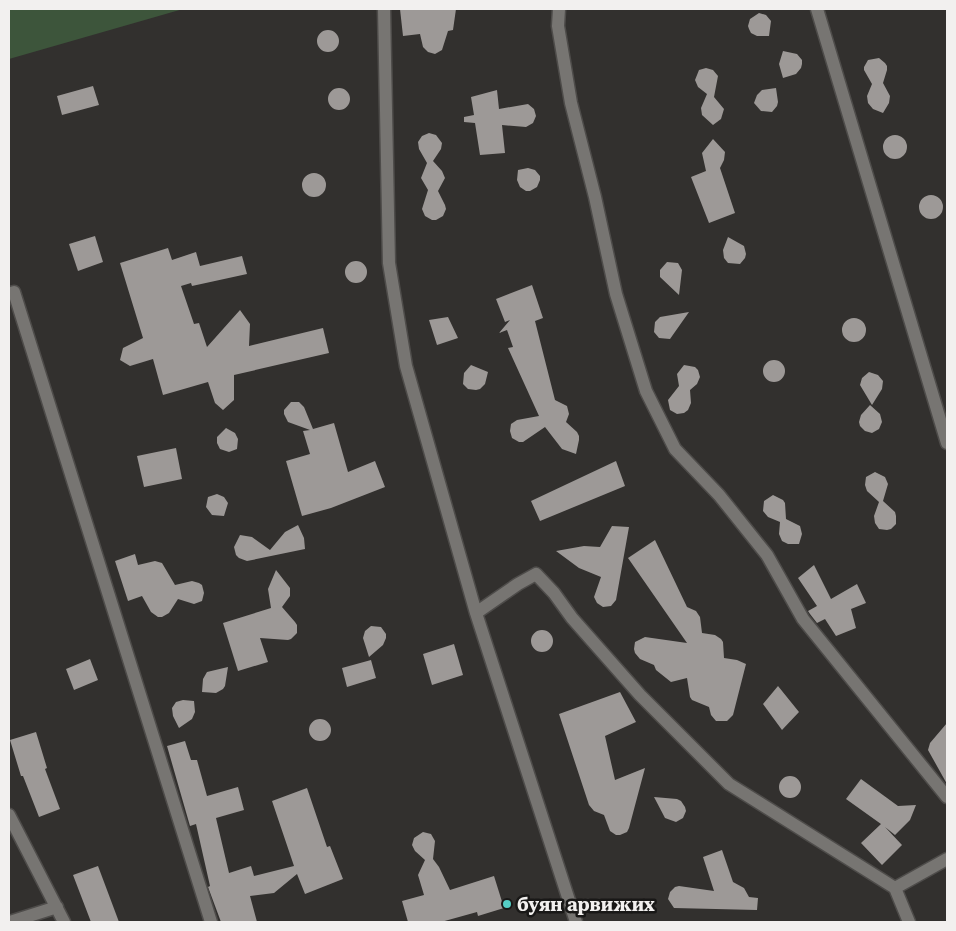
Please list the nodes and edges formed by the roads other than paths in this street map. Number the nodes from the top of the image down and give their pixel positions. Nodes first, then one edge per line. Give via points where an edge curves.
1 (384, 9) edge
2 (559, 9) edge
3 (818, 9) edge
4 (9, 294) edge
5 (947, 443) edge
6 (476, 613) junction
7 (947, 797) edge
8 (9, 815) edge
9 (947, 859) edge
10 (895, 888) junction
11 (57, 907) junction
12 (10, 922) edge
13 (64, 922) edge
14 (211, 922) edge
15 (576, 922) edge
16 (909, 922) edge

1 - 6 street via 391,273 406,366
2 - 7 street via 558,26 571,102 616,294 646,391 675,449 767,555 803,619
3 - 5 street
4 - 14 street via 14,292
6 - 10 street via 536,574 640,695 729,784
6 - 15 street
8 - 11 street
9 - 10 street
10 - 16 street
11 - 12 street
11 - 13 street

